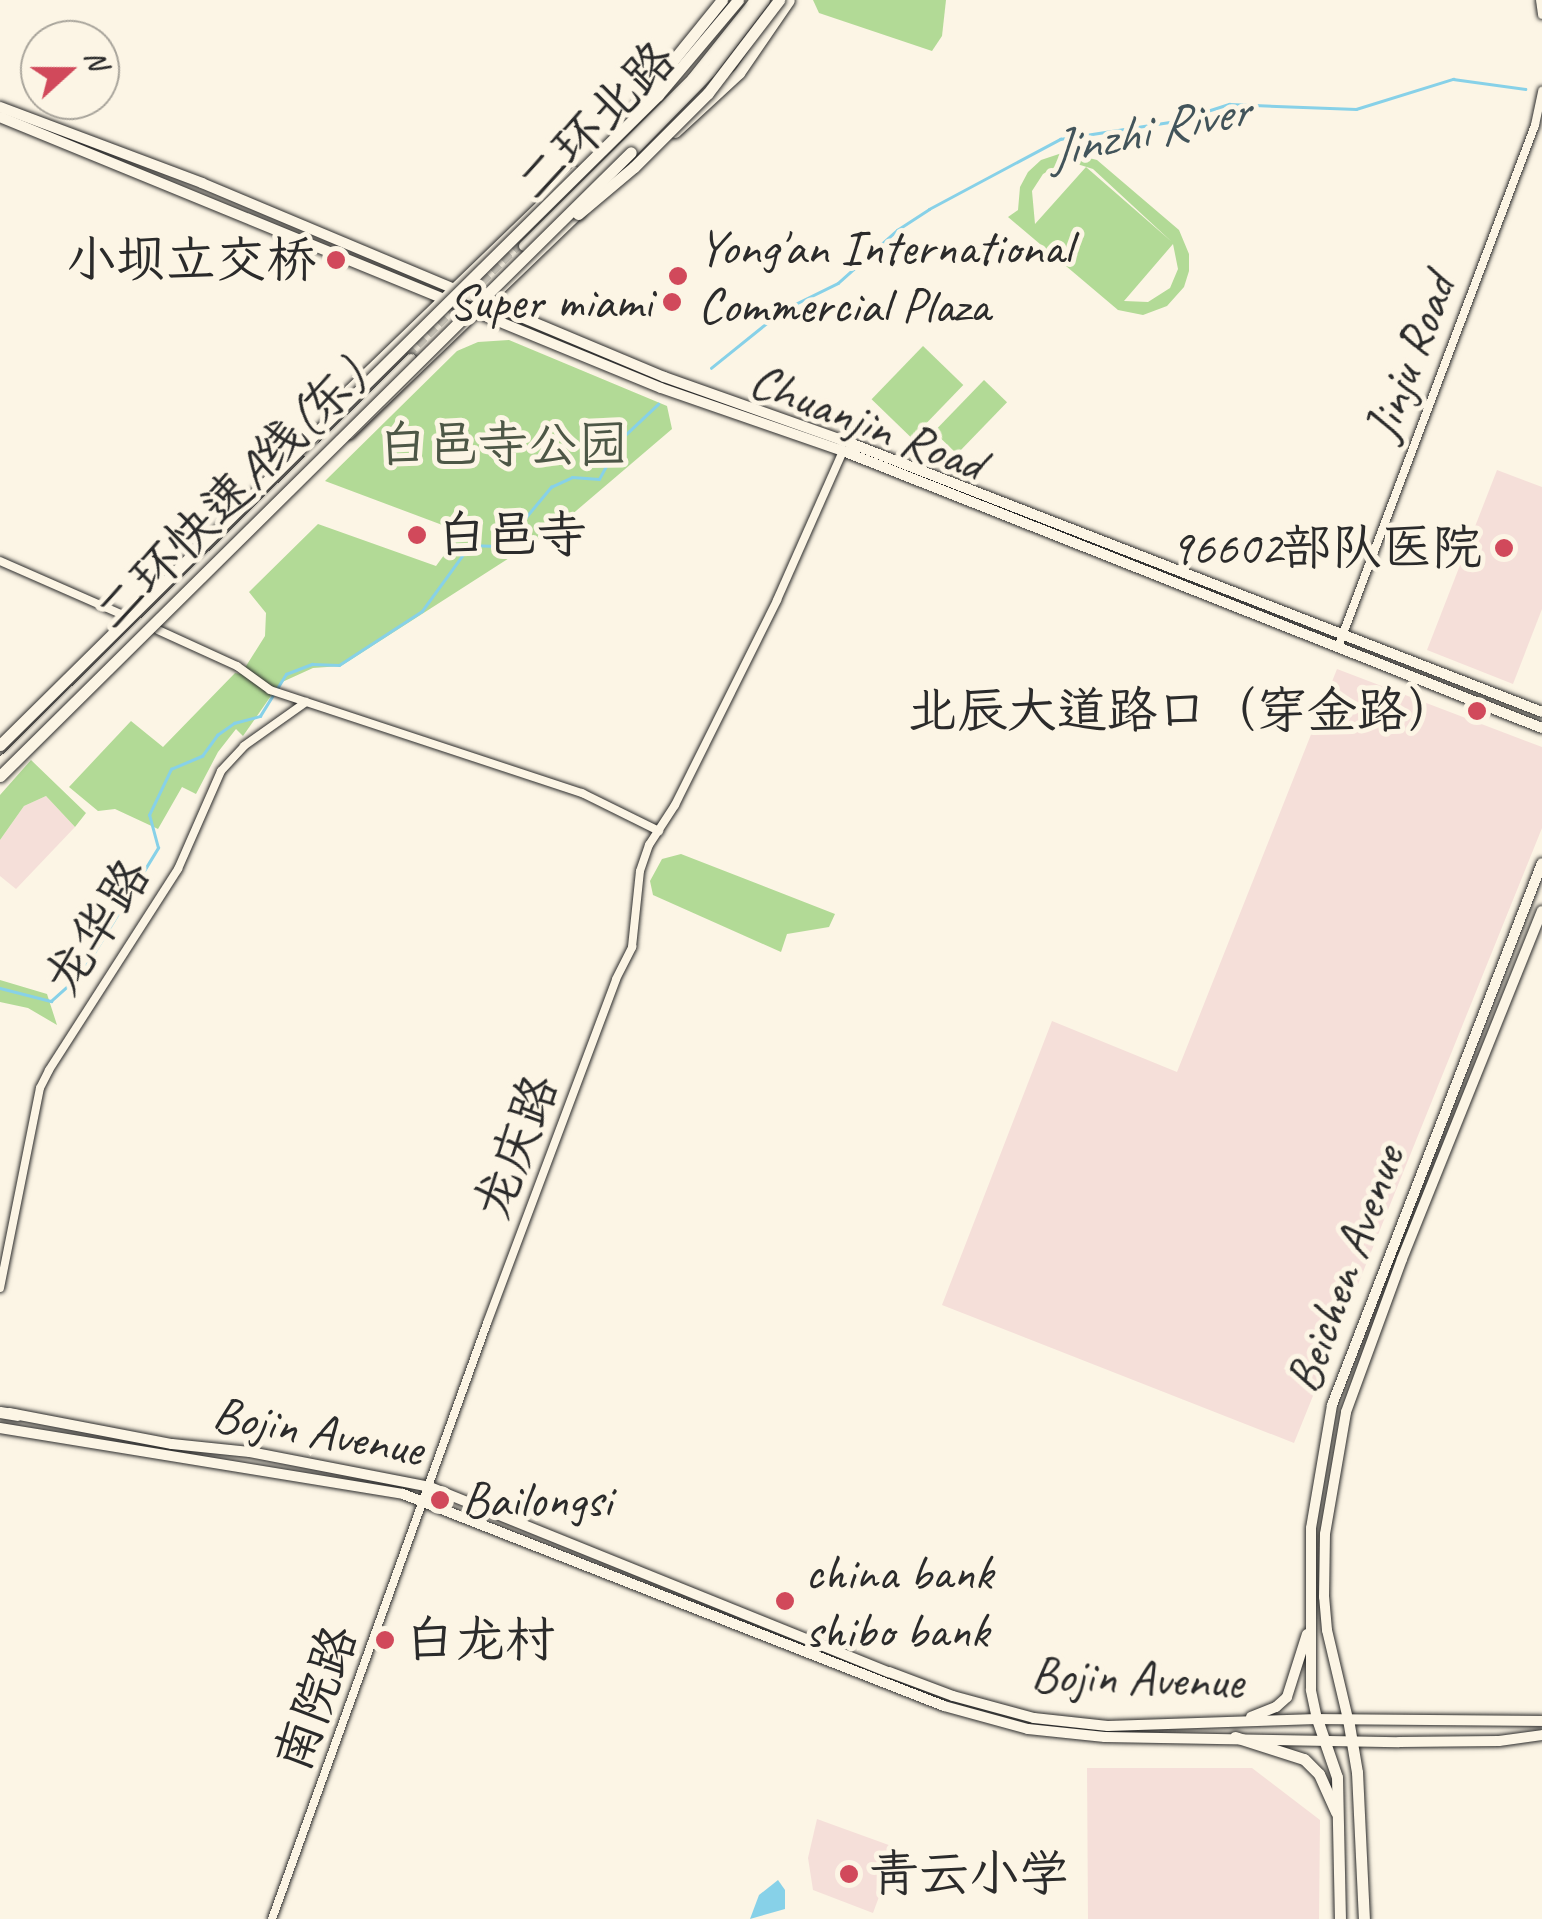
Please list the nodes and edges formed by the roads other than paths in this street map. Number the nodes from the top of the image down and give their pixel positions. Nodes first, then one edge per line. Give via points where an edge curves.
1 (722, 0) edge
2 (738, 0) edge
3 (751, 0) edge
4 (764, 0) edge
5 (779, 0) edge
6 (789, 0) edge
7 (1540, 0) edge
8 (1542, 15) edge
9 (1542, 91) edge
10 (0, 107) edge
11 (0, 117) edge
12 (619, 148) junction
13 (640, 162) junction
14 (557, 189) junction
15 (522, 244) tunnel mouth
16 (496, 249) junction
17 (517, 271) junction
18 (452, 288) junction
19 (440, 299) junction
20 (489, 303) junction
21 (478, 314) junction
22 (409, 330) junction
23 (408, 357) tunnel mouth
24 (434, 357) junction
25 (843, 451) junction
26 (309, 455) junction
27 (0, 560) edge
28 (121, 614) dead end
29 (158, 630) dead end
30 (1340, 642) junction
31 (306, 702) junction
32 (1542, 712) edge
33 (1542, 728) edge
34 (0, 743) edge
35 (0, 755) edge
36 (2, 771) edge
37 (659, 832) junction
38 (1542, 864) edge
39 (1542, 911) edge
40 (0, 1288) edge
41 (0, 1412) edge
42 (17, 1415) joint
43 (0, 1428) edge
44 (206, 1455) junction
45 (430, 1487) junction
46 (426, 1502) junction
47 (1310, 1624) junction
48 (1317, 1718) junction
49 (1348, 1719) junction
50 (1243, 1721) junction
51 (1542, 1721) edge
52 (1542, 1735) edge
53 (1235, 1737) junction
54 (1323, 1738) junction
55 (1352, 1740) junction
56 (1340, 1819) junction
57 (272, 1919) edge
58 (1340, 1919) edge
59 (1364, 1919) edge

1 - 14 highway, bridge via 678,60
2 - 14 highway, bridge via 682,70
3 - 12 main road, 二环北路
4 - 17 highway, bridge via 698,84
5 - 13 highway, bridge via 720,80
6 - 13 highway, bridge via 730,83
7 - 8 street
9 - 30 street, Jinju Road via 1535,125
10 - 18 main road, Chuanjin Road
11 - 19 main road, Chuanjin Road
12 - 14 street
12 - 15 main road, 二环北路
12 - 17 street via 578,216
13 - 17 highway, bridge
14 - 16 highway, bridge
16 - 17 street via 489,257 494,270 506,277
16 - 18 street
16 - 34 highway, bridge
17 - 20 street
17 - 36 highway, 二环快速A线(东), bridge
18 - 19 street
18 - 20 main road, Chuanjin Road
19 - 21 main road, Chuanjin Road
19 - 22 street
20 - 21 street
20 - 30 main road, Chuanjin Road
21 - 24 street
21 - 25 main road, Chuanjin Road
22 - 24 street via 423,326 435,333 440,347
22 - 26 street via 349,389
23 - 26 main road
24 - 26 street via 374,416
25 - 30 main road, Chuanjin Road
25 - 37 street, 龙庆路 via 777,600
26 - 35 main road
26 - 36 main road
27 - 28 street
29 - 31 street
30 - 32 main road, Chuanjin Road
30 - 33 main road, Chuanjin Road
31 - 37 street via 582,793
31 - 40 street, 龙华路 via 234,754 221,772 178,869 48,1070
37 - 45 street, 龙庆路 via 640,871 632,947
38 - 47 main road, Beichen Avenue via 1342,1370 1316,1491
39 - 49 main road, Beichen Avenue via 1346,1412 1325,1534 1324,1597
41 - 42 highway
42 - 44 main road, Bojin Avenue
43 - 44 main road, Bojin Avenue
44 - 45 main road, Bojin Avenue via 250,1452
44 - 46 main road, Bojin Avenue
45 - 46 street, 龙庆路
45 - 50 main road, Bojin Avenue via 993,1709 1108,1726
46 - 53 main road, Bojin Avenue via 986,1719 1068,1734
46 - 57 street, 南院路
47 - 48 main road, Beichen Avenue
47 - 50 main road via 1286,1697
48 - 49 main road, Bojin Avenue
48 - 50 main road, Bojin Avenue
48 - 54 highway
49 - 51 main road, Bojin Avenue
49 - 55 highway
52 - 55 main road, Bojin Avenue
53 - 54 main road, Bojin Avenue
53 - 56 highway via 1310,1764
54 - 55 main road, Bojin Avenue
54 - 56 highway via 1334,1759
55 - 59 highway
56 - 58 highway

